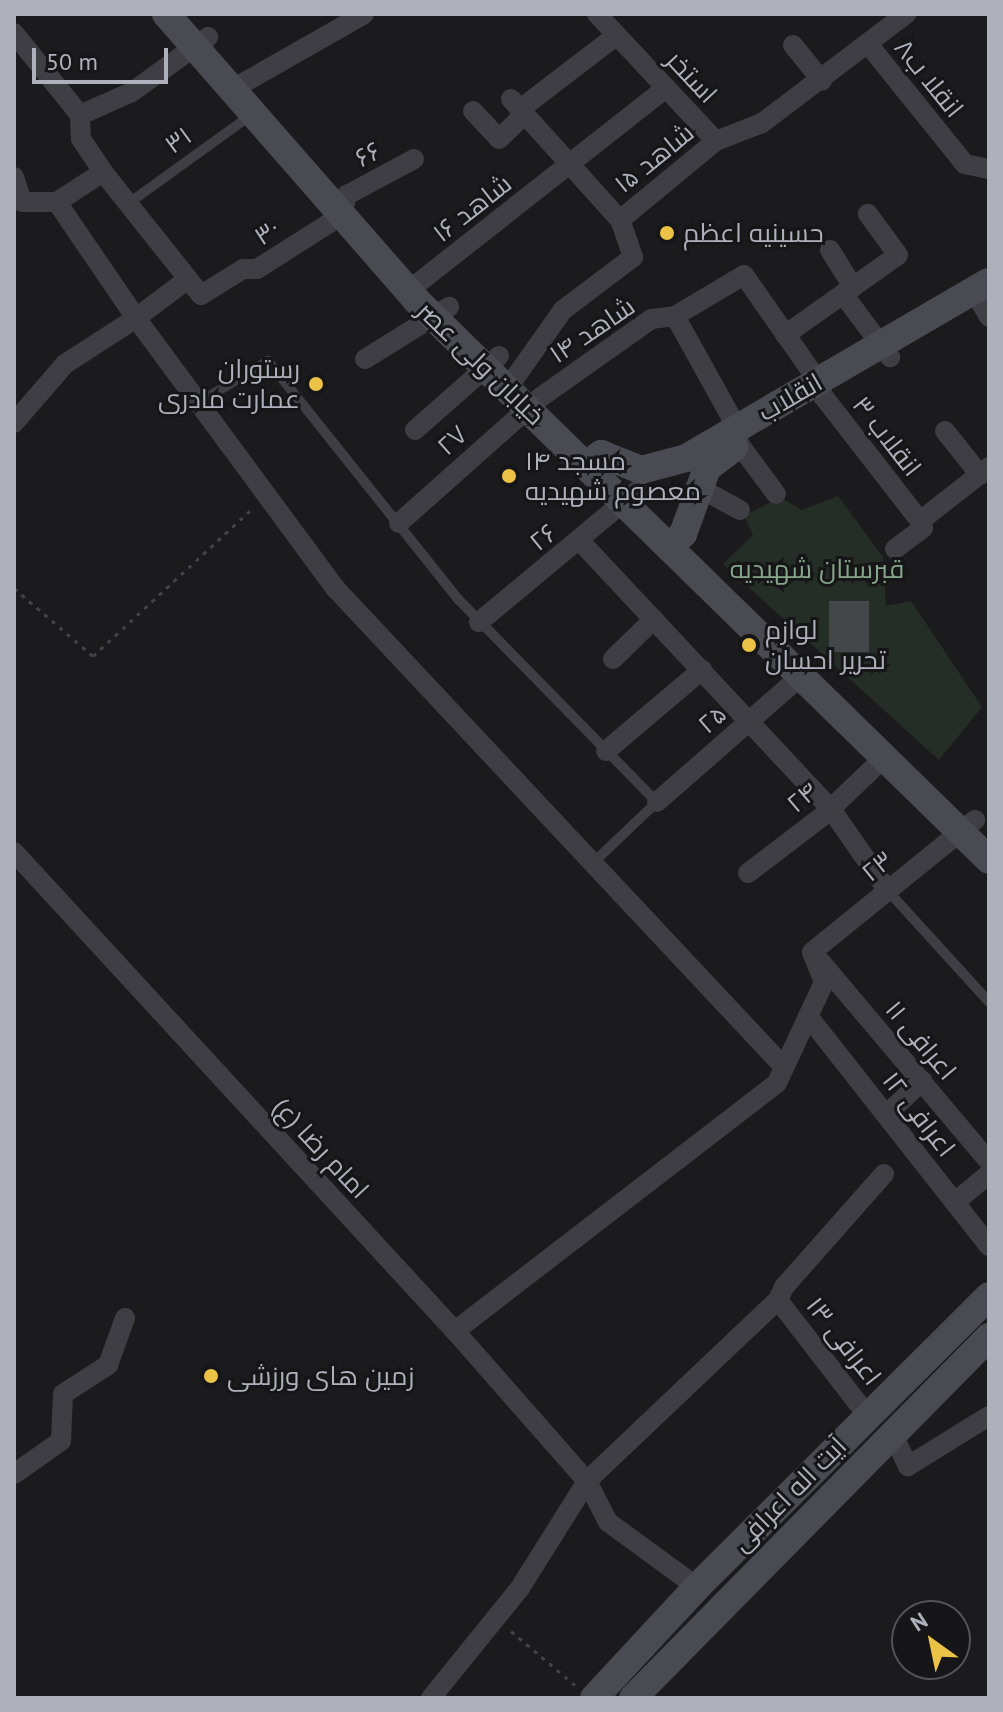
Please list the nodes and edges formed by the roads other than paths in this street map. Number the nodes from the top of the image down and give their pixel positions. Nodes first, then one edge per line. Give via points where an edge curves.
1 (166, 14) edge
2 (189, 14) edge
3 (364, 14) edge
4 (597, 14) edge
5 (906, 14) edge
6 (14, 33) edge
7 (617, 35) junction
8 (201, 42) junction
9 (868, 44) junction
10 (793, 45) dead end
11 (822, 81) junction
12 (238, 84) junction
13 (666, 88) junction
14 (518, 108) junction
15 (473, 111) dead end
16 (252, 114) junction
17 (80, 115) junction
18 (716, 141) junction
19 (414, 159) dead end
20 (569, 164) junction
21 (989, 169) edge
22 (103, 172) junction
23 (14, 177) edge
24 (57, 202) junction
25 (129, 203) junction
26 (344, 205) junction
27 (868, 214) dead end
28 (620, 220) junction
29 (830, 250) dead end
30 (744, 275) joint
31 (415, 286) junction
32 (194, 287) junction
33 (848, 290) junction
34 (987, 300) edge
35 (442, 313) junction
36 (675, 316) junction
37 (136, 318) junction
38 (785, 335) junction
39 (886, 351) junction
40 (365, 359) dead end
41 (503, 373) junction
42 (821, 389) junction
43 (534, 402) junction
44 (198, 403) junction
45 (14, 423) edge
46 (415, 430) dead end
47 (945, 431) dead end
48 (738, 436) junction
49 (593, 460) junction
50 (984, 471) edge
51 (696, 486) junction
52 (776, 494) dead end
53 (631, 496) junction
54 (740, 510) dead end
55 (920, 521) junction
56 (399, 523) junction
57 (676, 540) junction
58 (580, 541) junction
59 (895, 549) dead end
60 (654, 619) junction
61 (479, 622) junction
62 (613, 659) dead end
63 (702, 670) junction
64 (802, 675) junction
65 (749, 721) junction
66 (606, 751) junction
67 (885, 757) junction
68 (657, 802) junction
69 (831, 809) junction
70 (975, 829) edge
71 (14, 852) edge
72 (989, 860) edge
73 (593, 863) junction
74 (748, 873) dead end
75 (888, 891) junction
76 (812, 952) junction
77 (989, 1002) edge
78 (808, 1016) junction
79 (784, 1067) junction
80 (922, 1081) junction
81 (886, 1115) junction
82 (989, 1162) edge
83 (884, 1174) dead end
84 (989, 1174) edge
85 (955, 1202) junction
86 (989, 1246) edge
87 (989, 1296) edge
88 (778, 1300) junction
89 (125, 1318) dead end
90 (455, 1331) junction
91 (989, 1337) edge
92 (867, 1415) junction
93 (989, 1416) edge
94 (892, 1432) junction
95 (14, 1474) edge
96 (587, 1481) junction
97 (697, 1587) junction
98 (586, 1693) edge
99 (431, 1698) edge
100 (633, 1698) edge

1 - 8 main road, خیابان ولی عصر
2 - 8 main road, خیابان ولی عصر
3 - 12 street
4 - 7 street, استخر
5 - 9 street, شاهد ۱۵
6 - 17 street
7 - 13 street, استخر
7 - 14 street
8 - 12 main road, خیابان ولی عصر
8 - 17 street via 132,92
9 - 11 street, شاهد ۱۵
9 - 21 street, انقلا ب۸ via 965,164
10 - 11 street
11 - 18 street, شاهد ۱۵ via 762,123
12 - 16 main road, خیابان ولی عصر
12 - 26 main road, خیابان ولی عصر
13 - 18 street, استخر
13 - 20 street, شاهد ۱۶
14 - 15 street via 499,139
14 - 20 street
16 - 25 lane, ۳۱
16 - 26 main road, خیابان ولی عصر
17 - 22 street via 81,139
18 - 28 street, شاهد ۱۵
19 - 26 street, ۶۶
20 - 28 street
20 - 31 street, شاهد ۱۶
22 - 24 street
22 - 25 street
23 - 24 street via 22,202
24 - 37 street
25 - 32 street
26 - 31 main road, خیابان ولی عصر
26 - 32 street, ۳۰ via 257,269
27 - 33 street via 898,255
28 - 41 street, شاهد ۱۵ via 633,257 563,310
29 - 33 street
30 - 36 street, شاهد ۱۴
30 - 38 street, انقلاب ۳
31 - 35 main road, خیابان ولی عصر
32 - 37 street, ۳۰
33 - 38 street
33 - 39 street
34 - 39 main road, انقلاب
35 - 40 street
35 - 41 main road, خیابان ولی عصر
36 - 43 street, شاهد ۱۴ via 651,319
36 - 48 street
37 - 44 street
37 - 45 street, ۳۰ via 65,364
38 - 42 street, انقلاب ۳
39 - 42 main road, انقلاب
41 - 43 main road, خیابان ولی عصر
41 - 46 street
42 - 48 main road, انقلاب
42 - 55 street, انقلاب ۳
43 - 49 main road, خیابان ولی عصر
43 - 56 street, ۲۷
44 - 56 lane via 268,361
44 - 73 street via 336,589
47 - 50 street
48 - 49 main road, انقلاب via 657,470
48 - 51 main road, انقلاب
48 - 52 street
49 - 53 main road, خیابان ولی عصر
50 - 55 street
51 - 54 street
51 - 57 main road, انقلاب
53 - 57 main road, خیابان ولی عصر
53 - 58 street, ۲۶
55 - 59 street via 923,528
56 - 61 lane
57 - 64 main road, خیابان ولی عصر
57 - 70 main road, خیابان ولی عصر
58 - 60 street
58 - 61 street, ۲۶
60 - 62 street
60 - 63 street
61 - 66 lane
63 - 65 street
63 - 66 street
64 - 65 street, ۲۵
64 - 67 main road, خیابان ولی عصر
65 - 68 street, ۲۵
65 - 69 street
66 - 68 lane
67 - 69 street, ۲۴
67 - 70 main road, خیابان ولی عصر
68 - 73 lane
69 - 74 street, ۲۴
69 - 75 street
70 - 72 main road, خیابان ولی عصر
70 - 75 street, ۲۳
71 - 90 street, امام رضا (ع)
73 - 79 street
75 - 76 street, ۲۳
75 - 77 lane
76 - 78 street via 824,982
76 - 80 street, اعرافی ۱۱
78 - 79 street
78 - 81 street, اعرافی ۱۲
79 - 90 street via 777,1083
80 - 81 street
80 - 82 street, اعرافی ۱۱
81 - 85 street, اعرافی ۱۲
83 - 88 street
84 - 85 street
85 - 86 street, اعرافی ۱۲
87 - 92 main road, آیت اله اعرافی
88 - 92 street, اعرافی ۱۳
88 - 96 street
89 - 95 street via 108,1365 63,1394 61,1441
90 - 96 street, امام رضا (ع)
91 - 94 main road, آیت اله اعرافی
92 - 97 main road, آیت اله اعرافی
93 - 94 street via 908,1466
94 - 100 main road, آیت اله اعرافی
96 - 97 street, امام رضا (ع) via 608,1522
96 - 99 street via 496,1619
97 - 98 main road, آیت اله اعرافی

